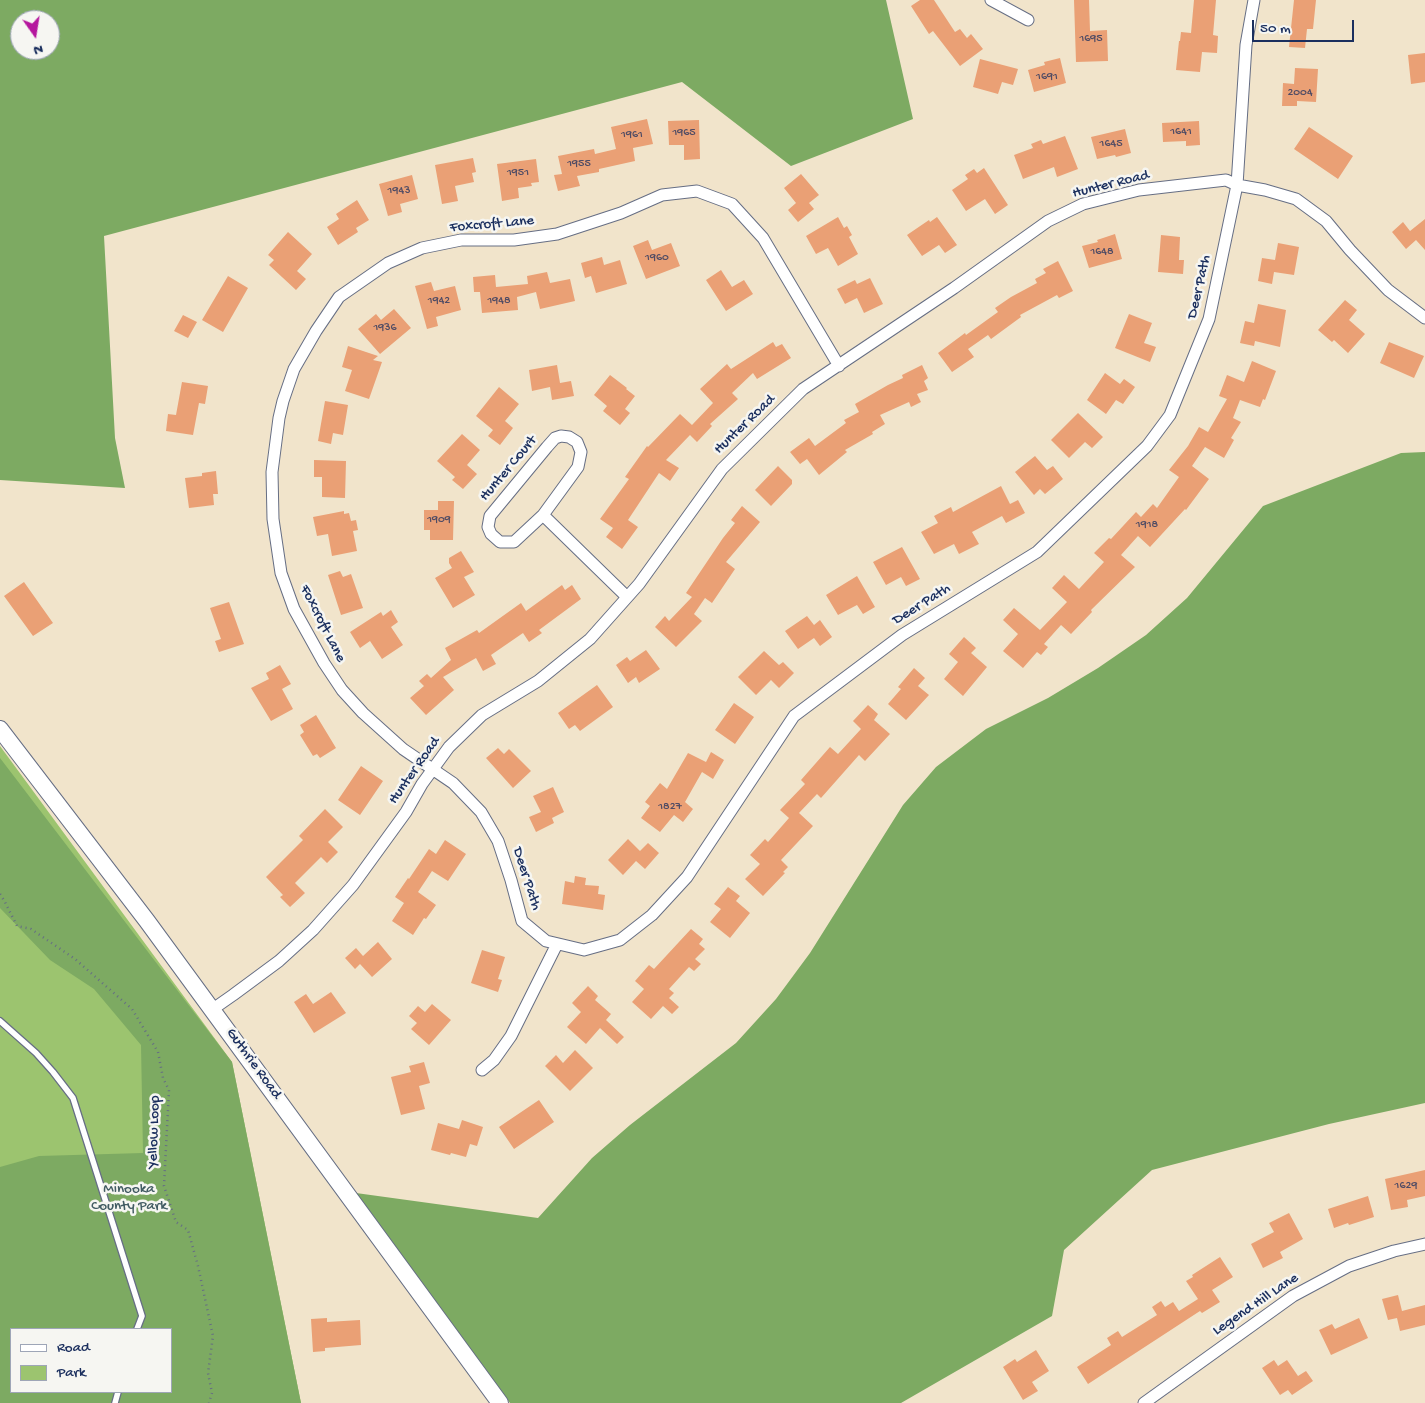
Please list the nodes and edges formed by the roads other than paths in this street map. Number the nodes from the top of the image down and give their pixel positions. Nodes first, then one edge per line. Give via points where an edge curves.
1 (991, 0) edge
2 (1254, 0) edge
3 (1028, 20) dead end
4 (1237, 185) junction
5 (1425, 318) edge
6 (839, 366) junction
7 (543, 515) junction
8 (626, 596) junction
9 (0, 729) edge
10 (433, 769) junction
11 (557, 944) junction
12 (213, 1009) junction
13 (0, 1021) edge
14 (482, 1070) dead end
15 (1425, 1244) edge
16 (138, 1328) edge
17 (500, 1403) edge
18 (1144, 1403) edge

1 - 3 street
2 - 4 street, Deer Path via 1246,46
4 - 5 street, Hunter Road via 1296,199 1326,221 1388,290
4 - 6 street, Hunter Road via 1226,180 1139,190 1083,204 1048,221
4 - 11 street, Deer Path via 1210,319 1170,415 1146,446 1037,552 902,635 794,716 687,877 652,915 620,940 584,950
6 - 8 street, Hunter Road via 803,390 722,469 639,584
6 - 10 street, Foxcroft Lane via 764,238 732,204 697,191 662,195 621,213 557,234 514,240 461,240 422,248 388,263 339,297 294,370 279,418 272,472 273,519 281,573 294,609 342,690 403,749
7 - 7 street, Hunter Court via 578,467 582,452 578,442 569,437 555,438 490,516 488,527 500,542 514,542
7 - 8 street
8 - 10 street, Hunter Road via 590,639 538,681 482,715 449,747
9 - 12 street, Guthrie Road
10 - 11 street, Deer Path via 453,783 481,812 498,841 522,920 546,941
10 - 12 street, Hunter Road via 353,885 313,930 279,961
11 - 14 street via 511,1036 494,1060
12 - 17 street, Guthrie Road
13 - 16 lane via 36,1053 73,1098 142,1316
15 - 18 street, Legend Hill Lane via 1349,1266 1293,1296

